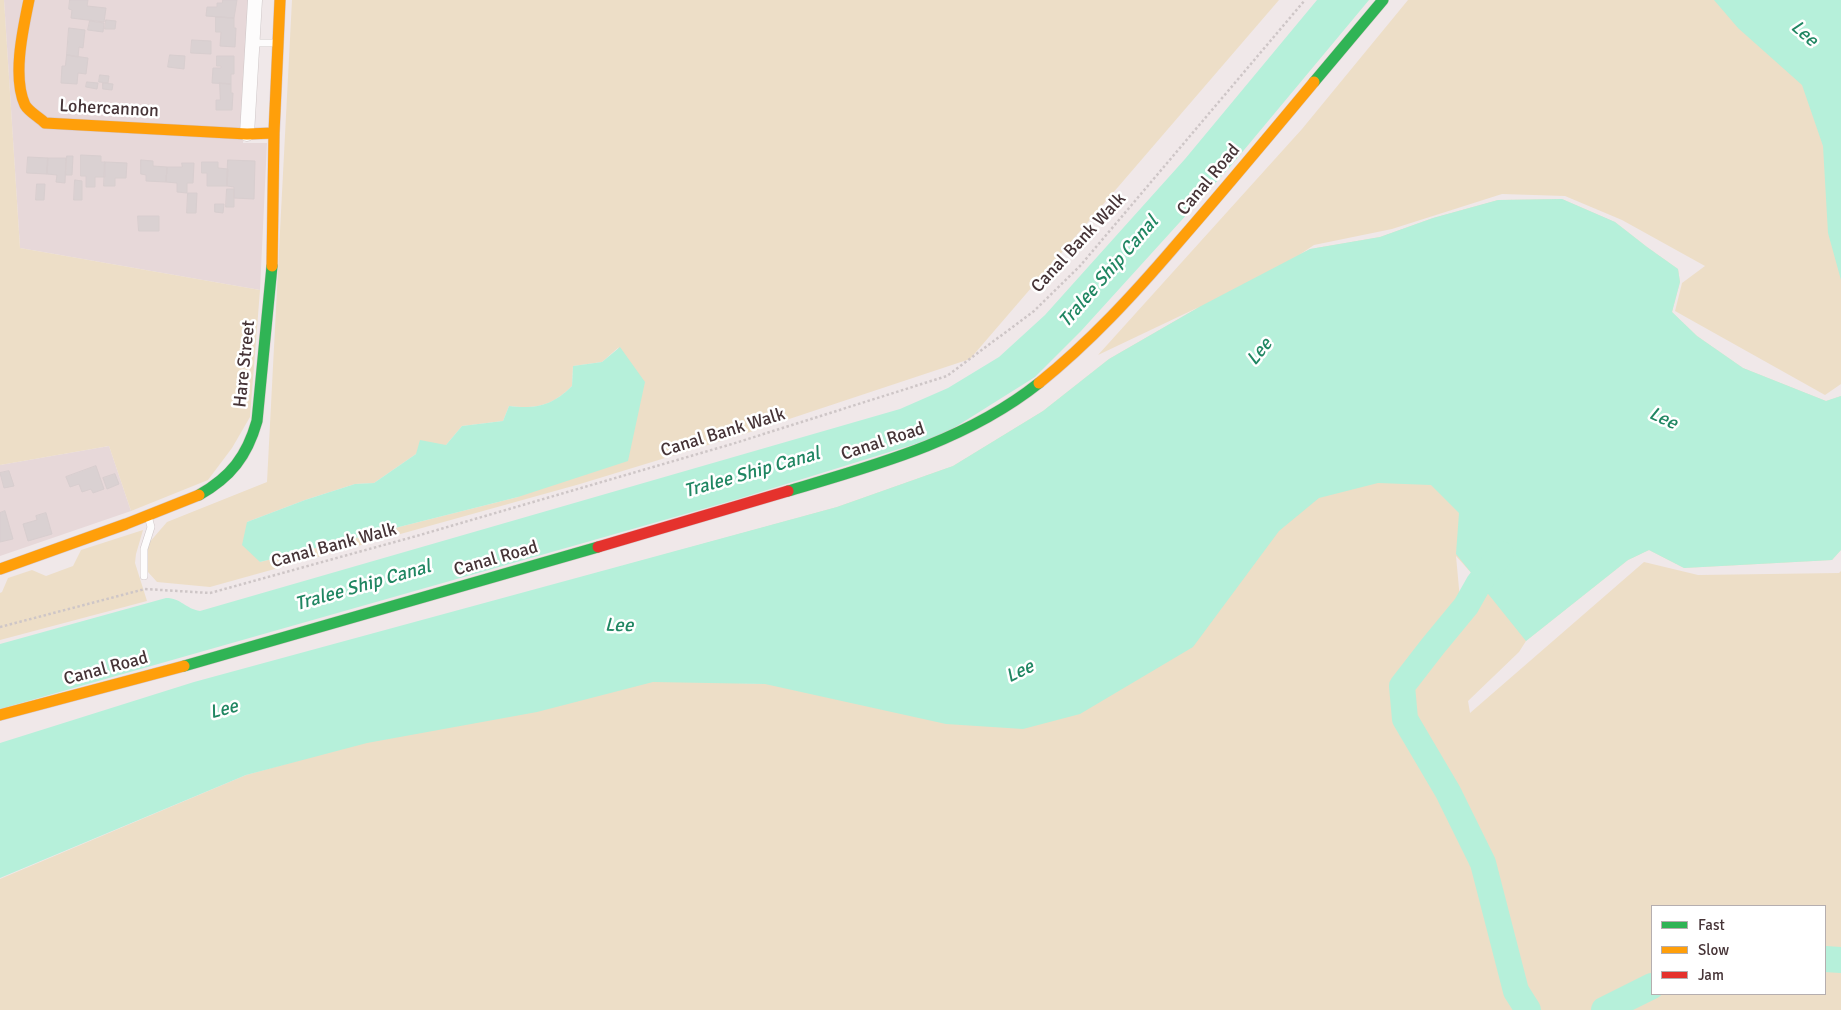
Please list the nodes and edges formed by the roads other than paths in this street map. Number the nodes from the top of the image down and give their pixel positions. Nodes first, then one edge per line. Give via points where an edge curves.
1 (29, 0) edge
2 (255, 0) edge
3 (280, 0) edge
4 (1383, 0) edge
5 (253, 43) junction
6 (277, 43) junction
7 (274, 133) junction
8 (247, 134) junction
9 (148, 516) junction
10 (0, 569) edge
11 (144, 576) dead end
12 (0, 715) edge

1 - 8 main road, Lohercannon via 20,76 26,106 45,123
2 - 5 street
3 - 6 main road, Hare Street
4 - 12 main road, Canal Road via 1129,298 1052,372 1004,409 970,427 911,453 729,509 390,608
5 - 6 lane
5 - 8 street
6 - 7 main road, Hare Street
7 - 8 main road, Lohercannon
7 - 9 main road, Hare Street via 272,266 253,437 233,470 219,482
9 - 10 main road, Hare Street
9 - 11 lane via 151,527 144,549

